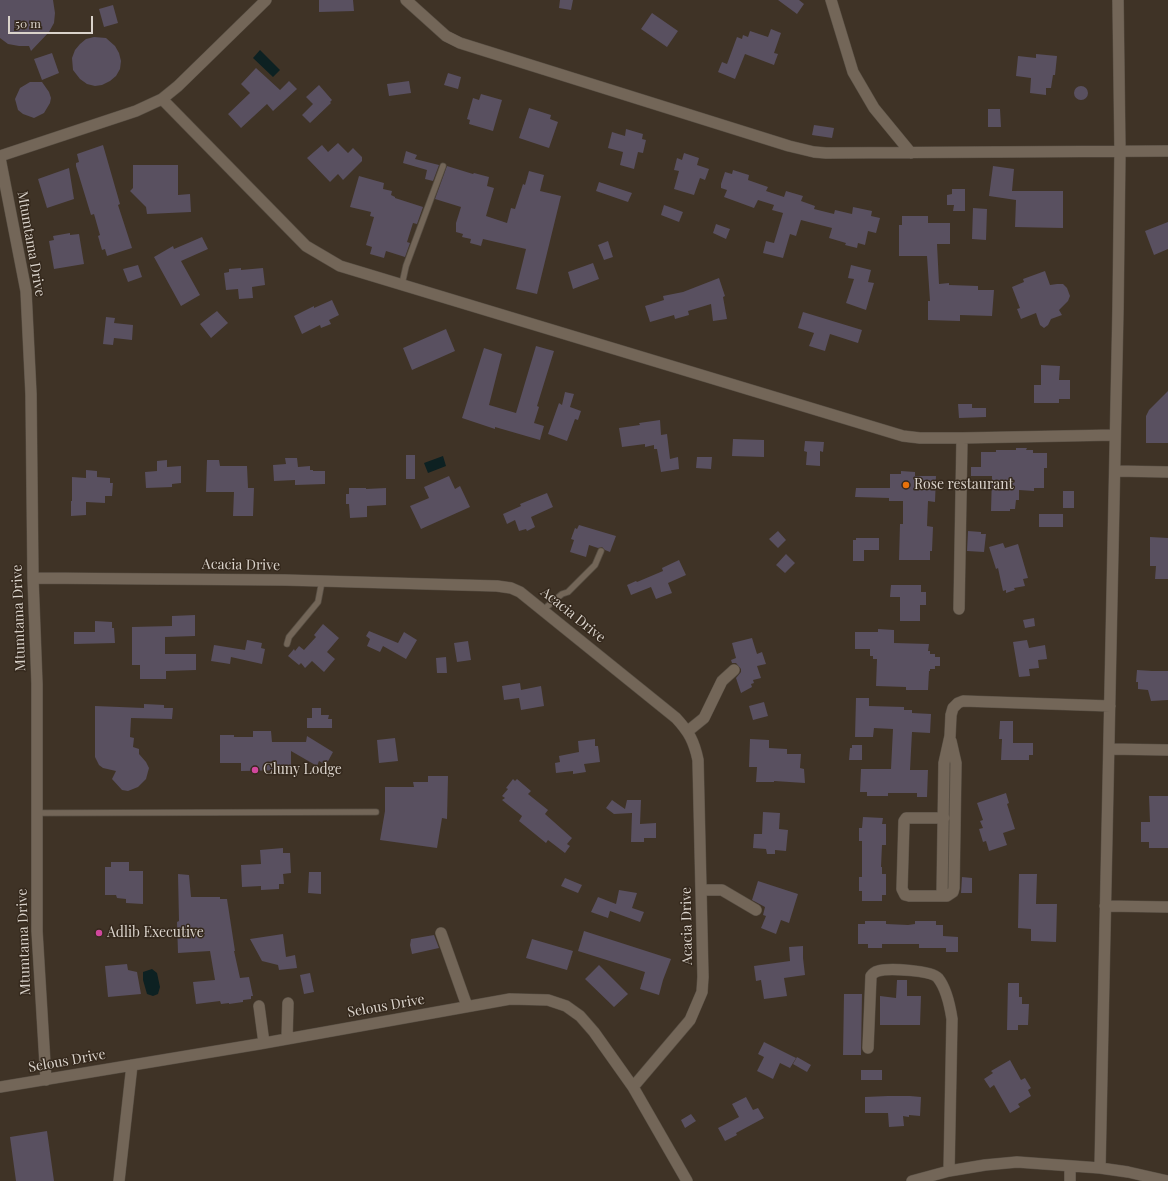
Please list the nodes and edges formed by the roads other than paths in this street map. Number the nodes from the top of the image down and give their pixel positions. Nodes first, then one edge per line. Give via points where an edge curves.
1 (266, 0) edge
2 (406, 0) edge
3 (831, 0) edge
4 (1118, 0) edge
5 (162, 99) junction
6 (1120, 150) junction
7 (1168, 151) edge
8 (911, 153) junction
9 (0, 157) edge
10 (443, 166) dead end
11 (402, 284) junction
12 (1116, 435) junction
13 (962, 438) junction
14 (1115, 471) junction
15 (1168, 472) edge
16 (602, 551) dead end
17 (32, 578) junction
18 (322, 581) junction
19 (959, 609) dead end
20 (543, 610) junction
21 (287, 644) dead end
22 (734, 670) dead end
23 (1110, 706) junction
24 (688, 731) junction
25 (950, 736) junction
26 (1108, 749) junction
27 (1168, 750) edge
28 (376, 812) dead end
29 (36, 813) junction
30 (944, 818) junction
31 (701, 890) junction
32 (942, 896) junction
33 (1105, 906) junction
34 (1168, 907) edge
35 (756, 910) dead end
36 (441, 933) dead end
37 (288, 1003) dead end
38 (259, 1006) dead end
39 (467, 1006) junction
40 (287, 1039) junction
41 (264, 1043) junction
42 (868, 1048) dead end
43 (132, 1065) junction
44 (46, 1080) junction
45 (0, 1087) edge
46 (634, 1087) junction
47 (1070, 1166) junction
48 (1100, 1168) junction
49 (949, 1171) junction
50 (119, 1181) edge
51 (686, 1181) edge
52 (912, 1181) edge
53 (1070, 1181) edge
54 (1167, 1181) edge

1 - 5 street
2 - 8 street via 446,36 460,43 789,146 826,153
3 - 8 street via 853,72 874,108
4 - 6 street
5 - 9 street via 136,112
5 - 11 street via 306,246 340,266
6 - 7 street
6 - 8 street
6 - 12 street
9 - 17 street, Mtumtama Drive via 26,291 31,394
10 - 11 lane via 406,266
11 - 13 street via 889,433 920,438
12 - 13 street
12 - 14 street
13 - 19 street
14 - 15 street
14 - 23 street
16 - 20 lane via 595,565 568,592
17 - 18 street, Acacia Drive
17 - 29 street, Mtumtama Drive via 37,684
18 - 20 street, Acacia Drive via 504,587 520,592
18 - 21 lane via 318,602 288,637
20 - 24 street, Acacia Drive via 676,718
22 - 24 street via 722,681 704,718
23 - 25 street via 963,701 953,708
23 - 26 street
24 - 31 street, Acacia Drive via 695,745 698,760
25 - 30 street via 944,763
25 - 32 street via 956,763 954,888 950,894
26 - 27 street
26 - 33 street
28 - 29 lane
29 - 44 street, Mtumtama Drive via 37,932
30 - 32 street
30 - 32 street via 906,818 903,824 902,853 902,888 905,895
31 - 35 street via 722,890
31 - 46 street, Acacia Drive via 702,992 686,1026
33 - 34 street
33 - 48 street
36 - 39 street
37 - 40 street
38 - 41 street
39 - 40 street, Selous Drive
39 - 46 street, Selous Drive via 510,999 548,1000 566,1006 580,1016 594,1032
40 - 41 street, Selous Drive
41 - 43 street, Selous Drive
42 - 49 street via 873,972 925,972 938,978 943,986 952,1019
43 - 44 street, Selous Drive
43 - 50 street
44 - 45 street, Selous Drive
46 - 51 street, Selous Drive
47 - 48 street
47 - 49 street via 1017,1162
47 - 53 street
48 - 54 street
49 - 52 street

